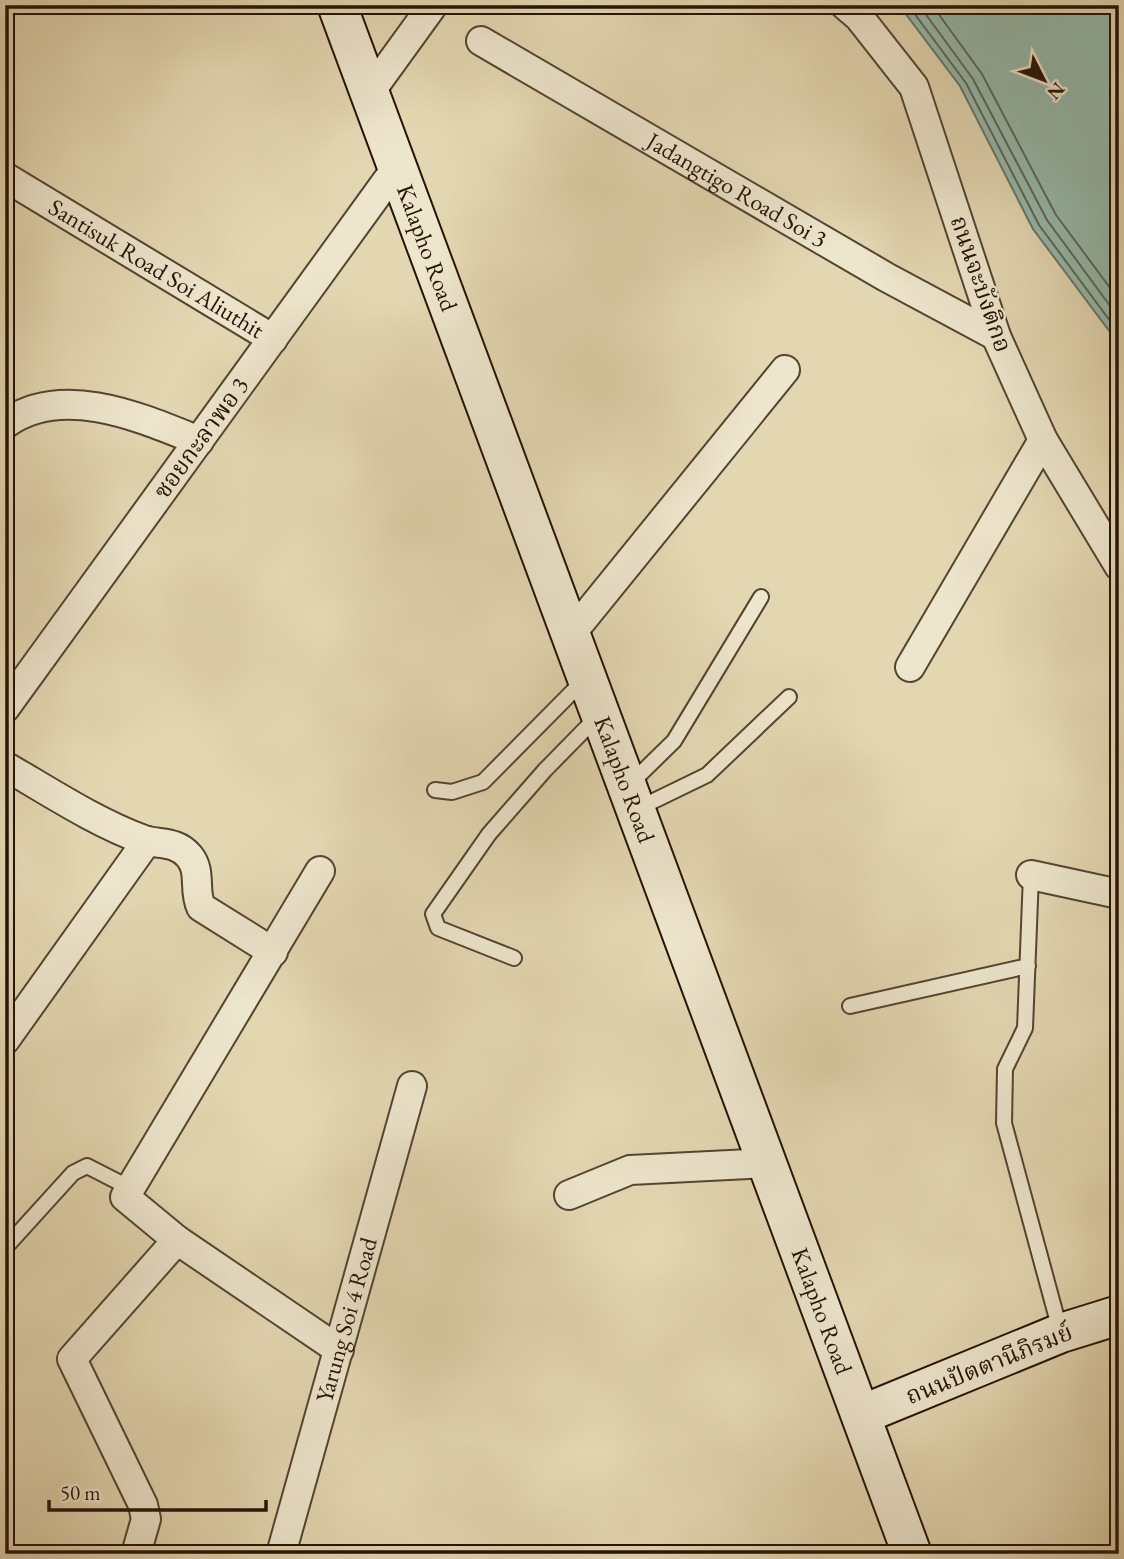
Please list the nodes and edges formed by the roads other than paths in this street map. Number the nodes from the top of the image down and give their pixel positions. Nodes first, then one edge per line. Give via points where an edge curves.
1 (337, 5) edge
2 (433, 5) edge
3 (845, 5) edge
4 (481, 41) dead end
5 (370, 92) junction
6 (397, 167) junction
7 (5, 177) edge
8 (996, 336) junction
9 (273, 339) junction
10 (785, 370) dead end
11 (5, 424) edge
12 (1043, 440) junction
13 (199, 441) junction
14 (1119, 566) edge
15 (761, 597) dead end
16 (571, 634) junction
17 (910, 667) dead end
18 (587, 678) junction
19 (789, 697) dead end
20 (5, 708) edge
21 (600, 714) junction
22 (5, 766) edge
23 (435, 790) dead end
24 (632, 798) junction
25 (146, 841) junction
26 (320, 871) dead end
27 (1031, 874) joint
28 (1119, 894) edge
29 (273, 952) junction
30 (514, 958) dead end
31 (1028, 966) junction
32 (850, 1006) dead end
33 (5, 1040) edge
34 (412, 1086) dead end
35 (767, 1163) junction
36 (130, 1188) junction
37 (569, 1195) dead end
38 (177, 1240) junction
39 (5, 1248) edge
40 (1119, 1315) edge
41 (1061, 1334) junction
42 (339, 1350) junction
43 (860, 1415) junction
44 (136, 1554) edge
45 (281, 1554) edge
46 (912, 1554) edge

1 - 5 street, Kalapho Road
2 - 5 street
3 - 8 street, ถนนจะบังติกอ via 914,88
4 - 8 street, Jadangtigo Road Soi 3
5 - 6 street, Kalapho Road
6 - 9 street, ซอยกะลาพอ 3
6 - 16 street, Kalapho Road
7 - 9 street, Santisuk Road Soi Aliuthit
8 - 12 street, ถนนจะบังติกอ
9 - 13 street, ซอยกะลาพอ 3
10 - 16 street
11 - 13 street via 48,406 88,406 136,416
12 - 14 street, ถนนจะบังติกอ
12 - 17 street
13 - 20 street, ซอยกะลาพอ 3
15 - 24 lane via 674,741
16 - 18 street, Kalapho Road
18 - 21 street, Kalapho Road
18 - 23 lane via 483,782 452,792
19 - 24 lane via 707,775
21 - 24 street, Kalapho Road
21 - 30 lane via 489,834 433,914 438,928
22 - 25 street
24 - 35 street, Kalapho Road
25 - 29 street via 173,844 189,855 197,870 201,907
25 - 33 street
26 - 29 street
27 - 28 street
27 - 31 lane
29 - 36 street
31 - 32 lane
31 - 41 lane via 1025,1028 1005,1069 1004,1123
34 - 42 street, Yarung Soi 4 Road
35 - 37 street via 630,1170
35 - 43 street, Kalapho Road
36 - 38 street via 125,1197
36 - 39 lane via 87,1166 73,1173
38 - 42 street
38 - 44 street via 72,1359 143,1505 146,1519
40 - 41 street, ถนนปัตตานีภิรมย์
41 - 43 street, ถนนปัตตานีภิรมย์
42 - 45 street, Yarung Soi 4 Road
43 - 46 street, Kalapho Road

